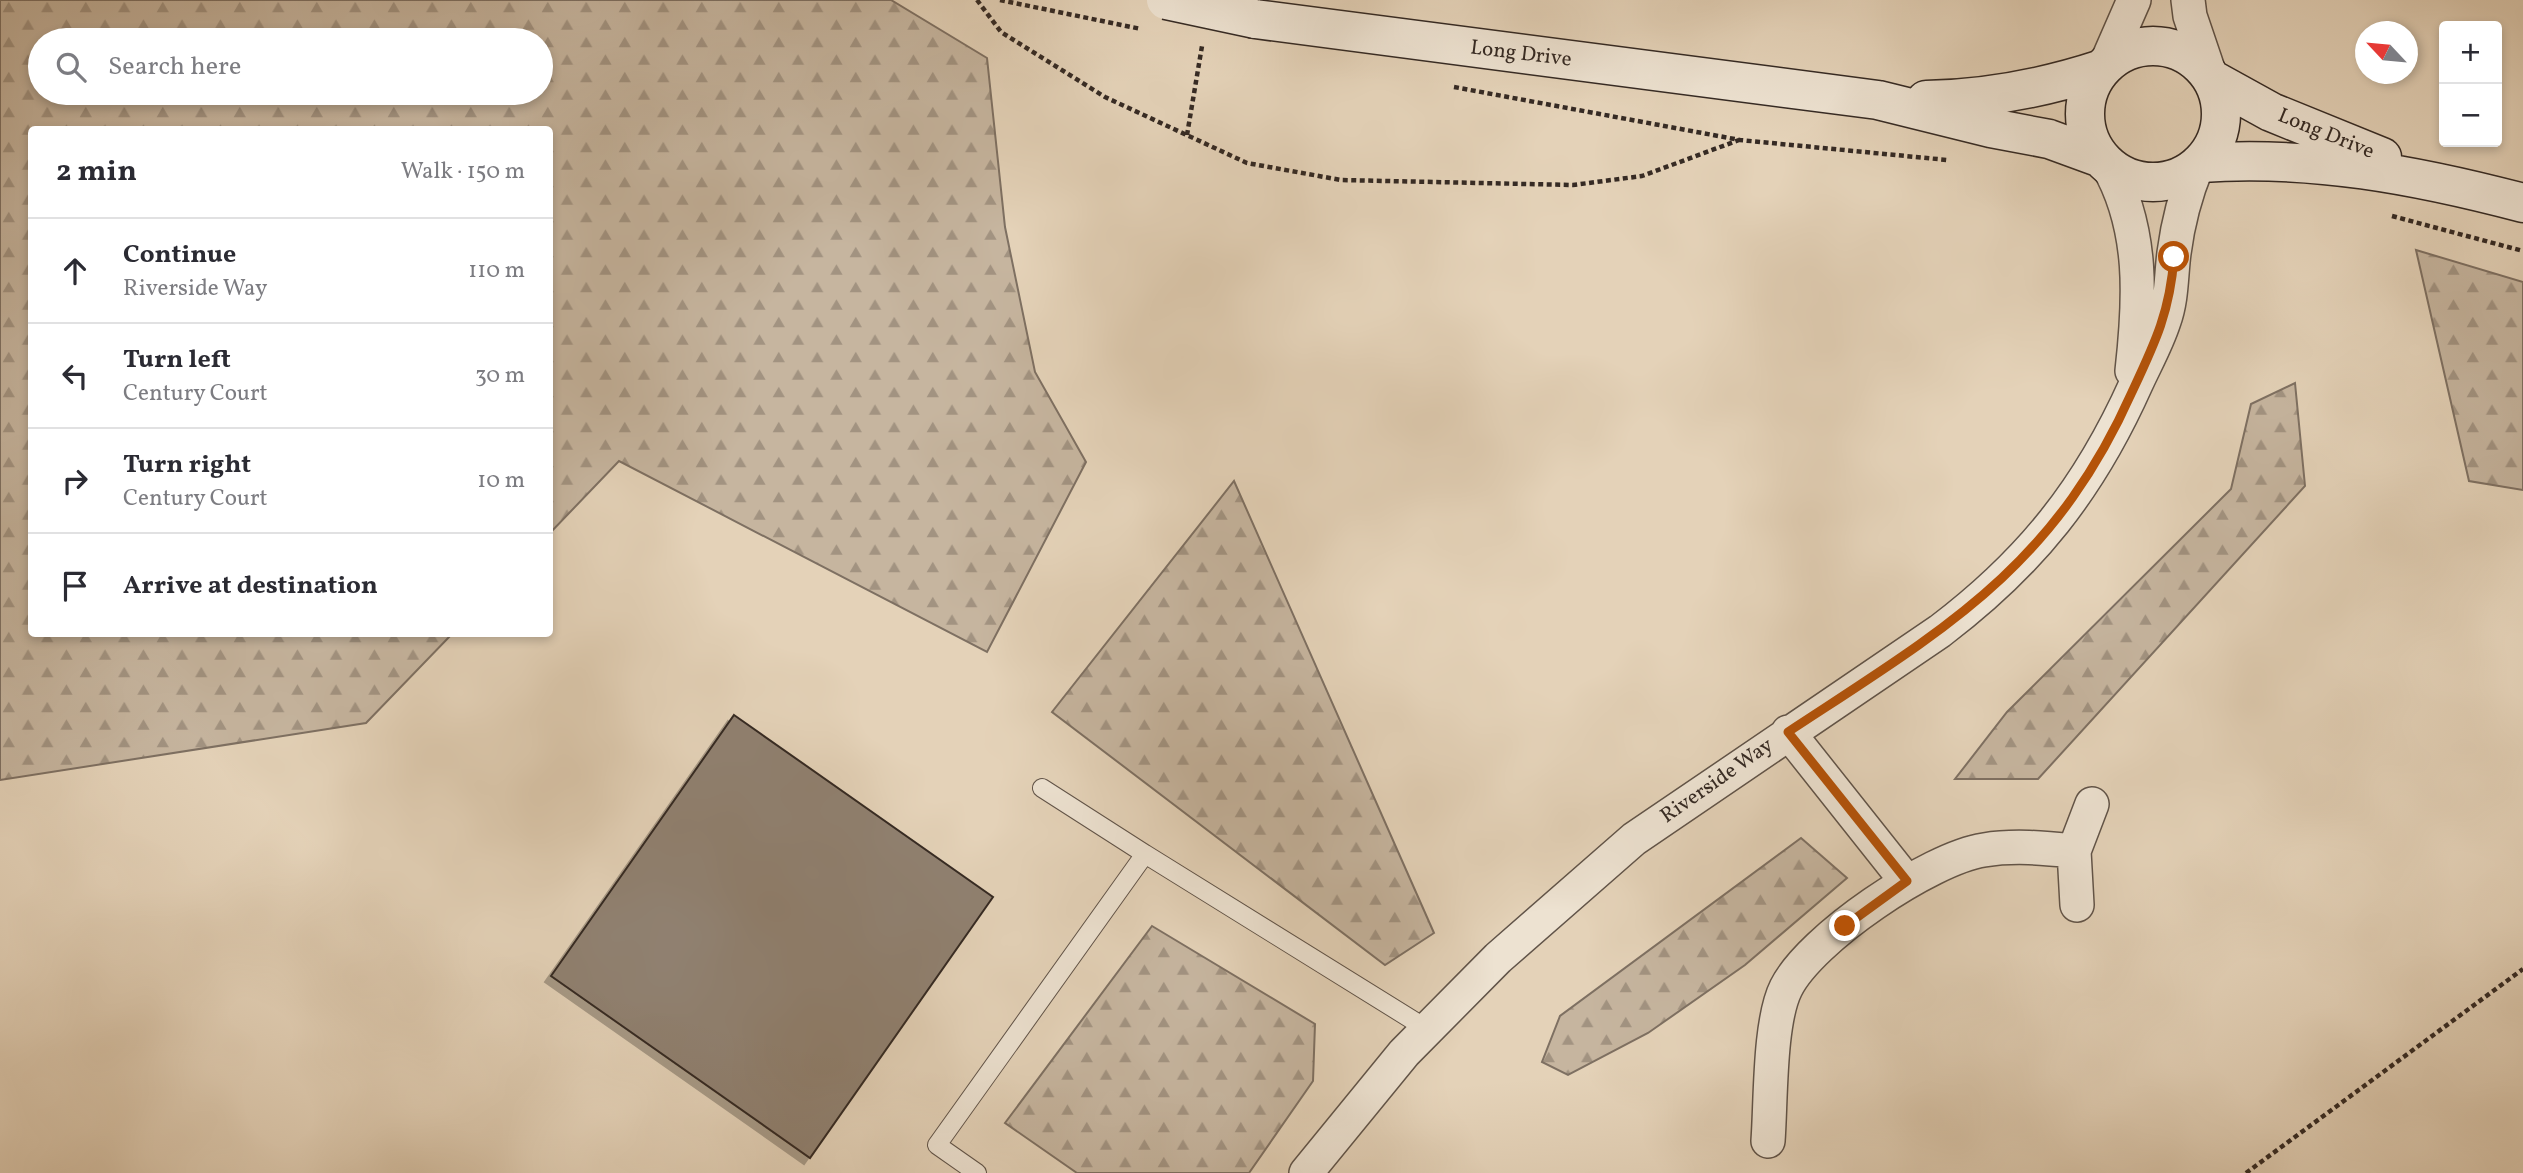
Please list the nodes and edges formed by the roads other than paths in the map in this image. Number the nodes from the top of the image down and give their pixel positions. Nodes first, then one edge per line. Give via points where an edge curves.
1 (1166, 0) edge
2 (2134, 0) edge
3 (2188, 0) edge
4 (2104, 66) junction
5 (2211, 78) junction
6 (1878, 100) junction
7 (2104, 161) junction
8 (2199, 165) junction
9 (2442, 181) junction
10 (2523, 203) edge
11 (2129, 401) junction
12 (1788, 732) junction
13 (1042, 788) dead end
14 (2092, 804) dead end
15 (2074, 851) junction
16 (1145, 854) junction
17 (1907, 881) junction
18 (2077, 905) dead end
19 (1427, 1029) junction
20 (1768, 1141) dead end
21 (977, 1173) edge
22 (1306, 1173) edge

1 - 6 main road, Long Drive, bridge via 1255,19
2 - 4 street
3 - 5 street
4 - 5 main road via 2126,51 2149,45 2173,48 2194,58
4 - 6 main road, Long Drive via 2063,82 2000,95
4 - 7 main road via 2091,85 2086,122
5 - 8 main road via 2221,101 2221,124 2214,145
5 - 9 main road, Long Drive via 2272,112
6 - 7 main road, Long Drive via 2049,139
7 - 8 main road via 2123,176 2151,182 2180,177
7 - 11 street, Riverside Way via 2130,216 2136,250 2138,318
8 - 9 main road, Long Drive via 2287,160
8 - 11 street, Riverside Way via 2178,224 2164,322
9 - 10 main road, Long Drive
11 - 12 street, Riverside Way via 2073,500 2014,569 1940,631
12 - 17 street
12 - 19 street, Riverside Way via 1634,839 1498,958
13 - 16 lane
14 - 15 street
15 - 17 street via 2020,846 1982,850 1948,860
15 - 18 street
16 - 19 lane
16 - 21 lane via 937,1145
17 - 20 street via 1808,957 1786,989 1777,1021
19 - 22 street, Riverside Way

